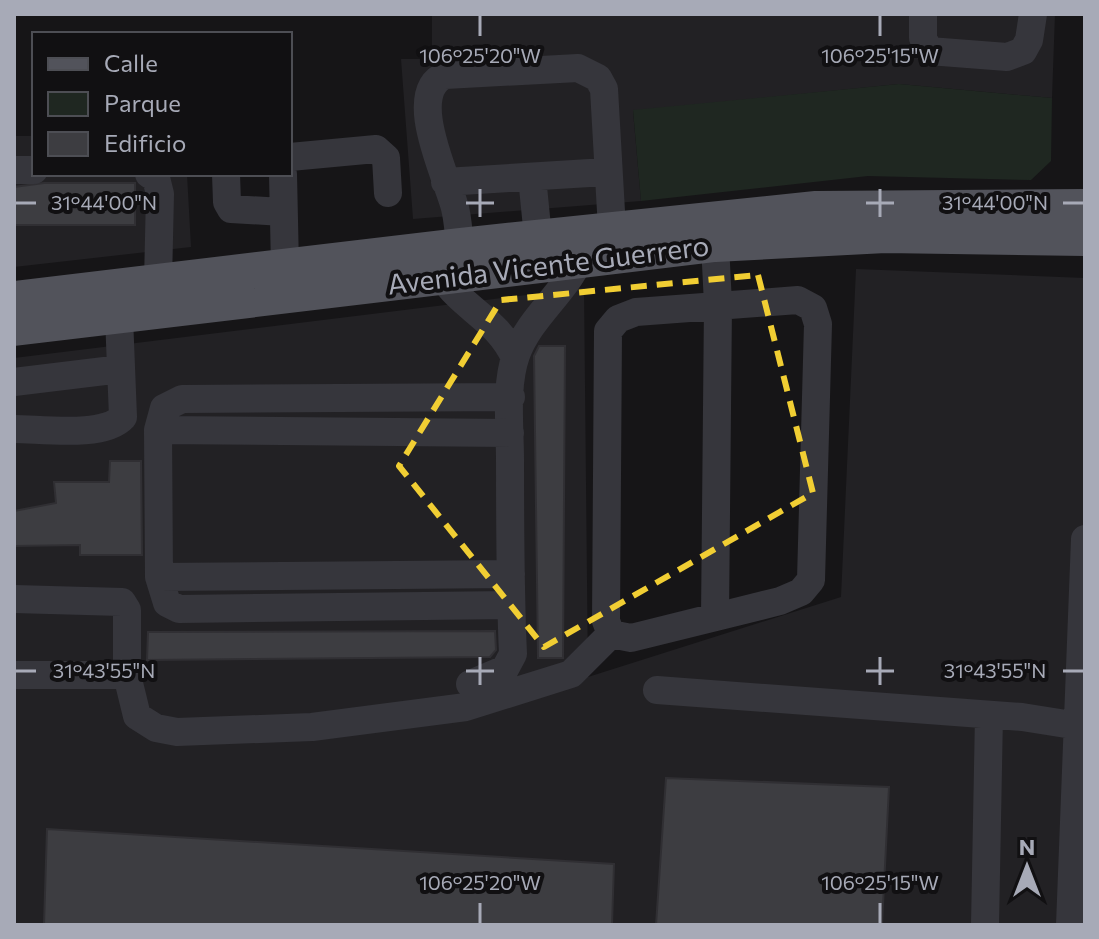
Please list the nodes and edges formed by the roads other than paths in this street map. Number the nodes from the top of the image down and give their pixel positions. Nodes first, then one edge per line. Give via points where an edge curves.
1 (923, 14) edge
2 (1033, 14) edge
3 (292, 157) edge
4 (606, 172) junction
5 (152, 176) edge
6 (226, 176) edge
7 (283, 176) edge
8 (532, 177) junction
9 (445, 182) junction
10 (388, 193) dead end
11 (1085, 207) edge
12 (283, 212) junction
13 (612, 229) junction
14 (538, 237) junction
15 (1085, 238) edge
16 (715, 244) junction
17 (580, 259) junction
18 (450, 260) junction
19 (285, 266) junction
20 (158, 282) junction
21 (14, 299) edge
22 (718, 304) junction
23 (119, 317) junction
24 (14, 328) edge
25 (515, 358) junction
26 (121, 369) junction
27 (14, 382) edge
28 (511, 397) junction
29 (14, 429) edge
30 (158, 430) junction
31 (510, 433) junction
32 (1085, 539) edge
33 (511, 574) junction
34 (159, 577) junction
35 (14, 599) edge
36 (511, 605) junction
37 (715, 617) junction
38 (611, 634) junction
39 (14, 675) edge
40 (127, 675) junction
41 (470, 684) dead end
42 (657, 690) dead end
43 (989, 715) junction
44 (1082, 727) edge
45 (985, 925) edge
46 (1070, 925) edge

1 - 2 street via 929,51 1007,57 1023,51
3 - 10 street via 376,149 386,158
4 - 8 street
4 - 9 street via 604,89 589,72 578,68 445,75 429,95 435,156
4 - 13 street
5 - 20 street via 160,194
6 - 12 street via 231,209
7 - 12 street
8 - 9 street
8 - 14 street
9 - 18 street via 454,206
11 - 13 main road, Avenida Vicente Guerrero via 861,206
12 - 19 street
13 - 14 main road, Avenida Vicente Guerrero
14 - 18 main road, Avenida Vicente Guerrero
15 - 16 main road, Avenida Vicente Guerrero via 870,235
16 - 17 main road, Avenida Vicente Guerrero
16 - 22 street
17 - 18 main road, Avenida Vicente Guerrero
17 - 25 street
18 - 19 main road, Avenida Vicente Guerrero
18 - 23 main road, Avenida Vicente Guerrero
18 - 25 street via 454,297 495,325
19 - 20 main road, Avenida Vicente Guerrero
20 - 21 main road, Avenida Vicente Guerrero
22 - 37 street
22 - 37 street via 804,301 816,312 818,334 811,580 795,595
22 - 38 street via 625,315 608,331 606,621
23 - 24 main road, Avenida Vicente Guerrero
23 - 26 street
25 - 28 street
26 - 27 street
26 - 29 street via 123,417 115,426
28 - 30 street via 182,399 164,408
28 - 31 street
30 - 31 street
30 - 34 street
31 - 33 street
32 - 44 street
33 - 34 street
33 - 36 street
34 - 36 street via 167,603 179,609
35 - 40 street via 122,602 127,610
36 - 41 street via 513,654 505,669
37 - 38 street via 631,638
38 - 40 street via 582,665 559,680 466,707 312,727 177,732 156,728 137,716
39 - 40 street
42 - 43 street
43 - 44 street
43 - 45 street
44 - 46 street

